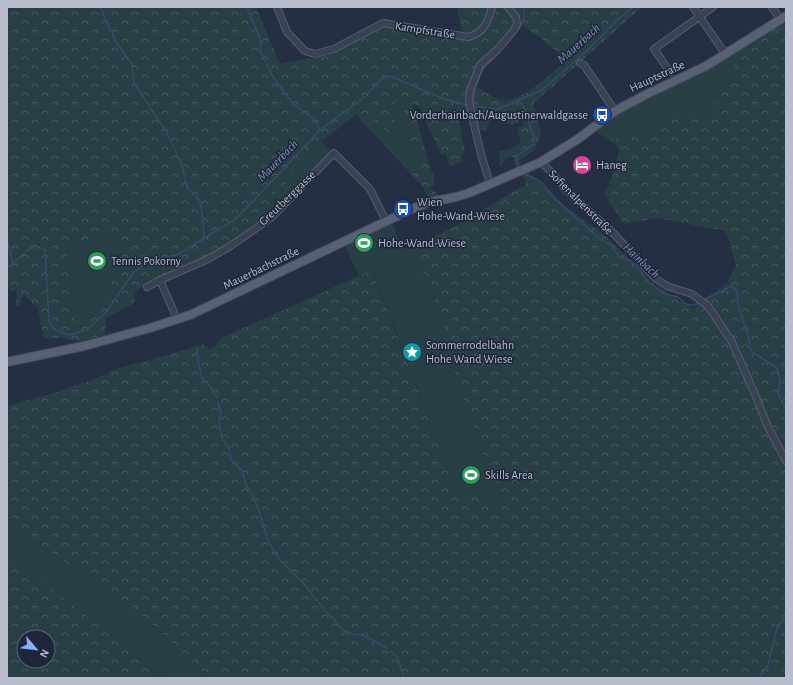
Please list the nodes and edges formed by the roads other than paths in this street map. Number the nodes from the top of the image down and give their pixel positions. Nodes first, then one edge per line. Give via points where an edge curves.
1 (277, 7) edge
2 (492, 7) edge
3 (508, 7) edge
4 (693, 7) edge
5 (713, 7) edge
6 (772, 7) edge
7 (700, 17) junction
8 (783, 17) edge
9 (726, 55) junction
10 (580, 63) dead end
11 (670, 72) dead end
12 (615, 111) junction
13 (541, 162) junction
14 (490, 183) junction
15 (386, 221) junction
16 (160, 280) junction
17 (147, 286) dead end
18 (177, 319) junction
19 (7, 362) edge
20 (786, 461) edge

1 - 2 street, Kampfstraße via 287,32 305,50 315,54 334,48 382,23 468,37 476,35 490,17
3 - 14 street via 517,20 514,30 480,65 472,82 469,100
4 - 7 street
5 - 7 street
6 - 8 street
7 - 9 street
7 - 11 street via 654,49
8 - 9 main road, Hauptstraße
9 - 12 main road, Hauptstraße
10 - 12 street via 584,65
12 - 13 main road, Hauptstraße via 578,139
13 - 14 main road, Mauerbachstraße
13 - 20 street, Sofienalpenstraße via 656,278 667,286 688,292 714,314 732,342 768,427
14 - 15 main road, Mauerbachstraße via 462,196 430,202
15 - 16 street, Greutberggasse via 370,189 334,152 271,218 206,260
15 - 18 main road, Mauerbachstraße via 197,312
16 - 17 street, Greutberggasse
16 - 18 street
18 - 19 main road, Mauerbachstraße via 84,346

